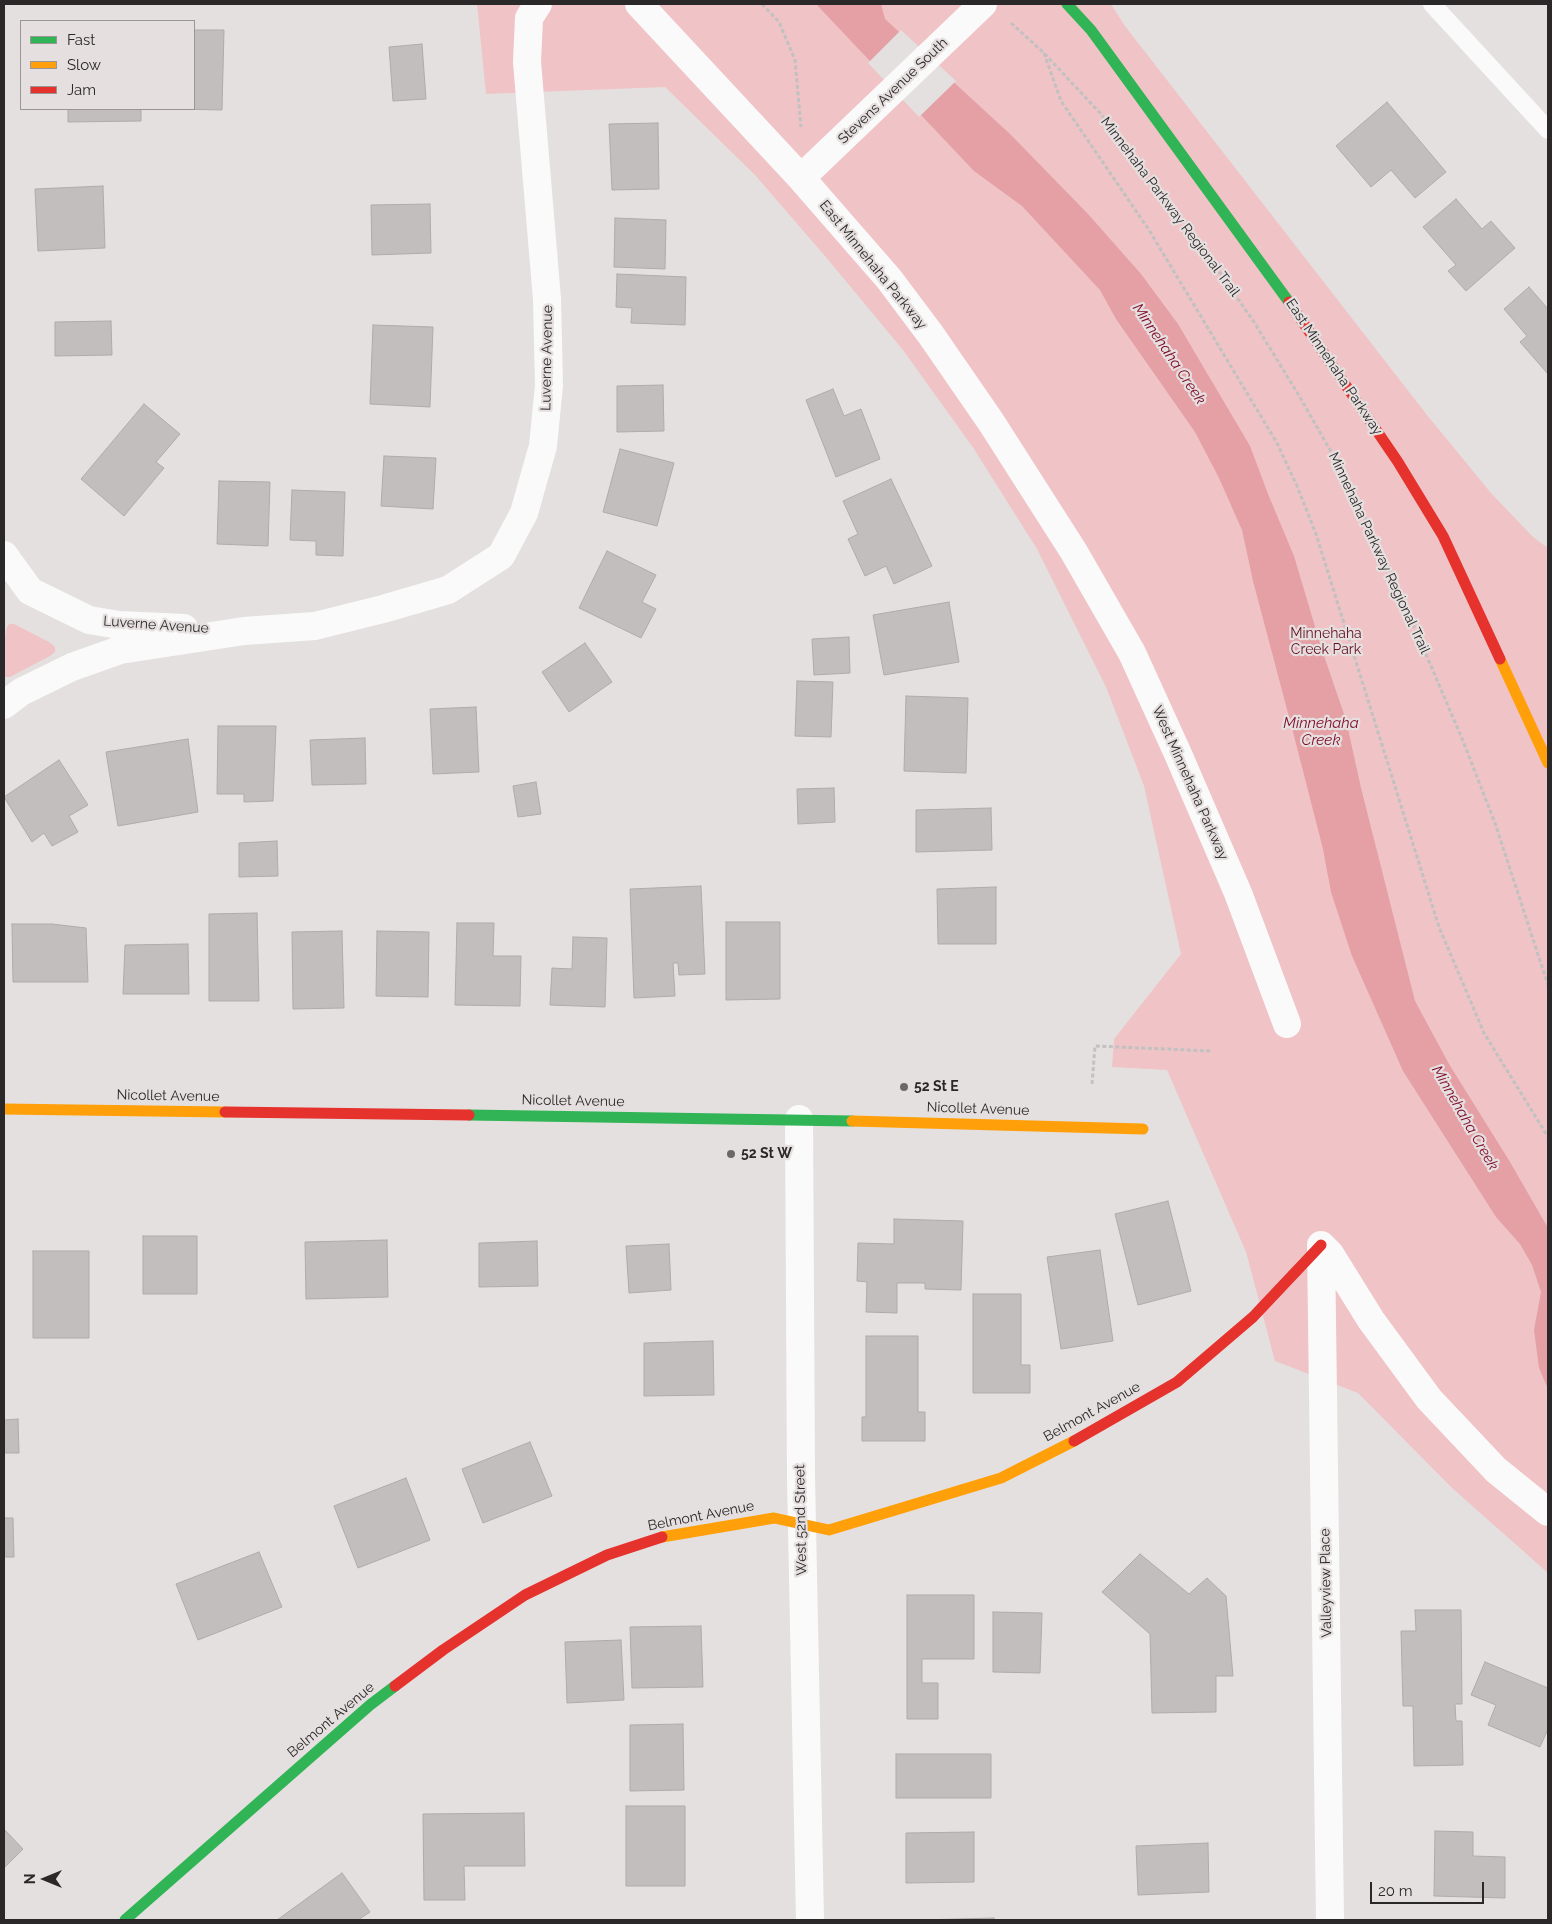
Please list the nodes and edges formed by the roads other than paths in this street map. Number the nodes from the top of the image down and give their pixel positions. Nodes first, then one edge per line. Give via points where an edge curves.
1 (538, 4) edge
2 (639, 4) edge
3 (983, 4) edge
4 (1067, 4) edge
5 (1432, 4) edge
6 (1548, 130) edge
7 (801, 178) junction
8 (1074, 552) joint
9 (4, 555) edge
10 (244, 631) junction
11 (4, 705) edge
12 (1548, 763) edge
13 (1287, 1024) dead end
14 (4, 1109) edge
15 (799, 1120) junction
16 (1142, 1129) dead end
17 (1321, 1245) junction
18 (1548, 1512) edge
19 (801, 1524) junction
20 (125, 1920) edge
21 (810, 1920) edge
22 (1330, 1920) edge

1 - 10 street, Luverne Avenue via 529,18 527,62 547,300 549,385 543,446 524,513 501,556 448,590 315,626
2 - 7 street, East Minnehaha Parkway
3 - 7 street, Stevens Avenue South
4 - 12 street, East Minnehaha Parkway via 1092,30 1286,297 1398,462 1443,536
5 - 6 lane
7 - 8 street, East Minnehaha Parkway via 889,279 931,335
8 - 13 street, West Minnehaha Parkway via 1132,653 1174,745 1238,893
9 - 10 street, Luverne Avenue via 30,591 89,620 119,625
10 - 11 street, Luverne Avenue via 120,650 72,666 21,692
14 - 15 street, Nicollet Avenue
15 - 16 street, Nicollet Avenue
15 - 19 street, West 52nd Street
17 - 18 street via 1429,1399 1496,1470
17 - 19 street, Belmont Avenue via 1253,1317 1176,1382 1090,1433 1001,1478 830,1530
17 - 22 street, Valleyview Place
19 - 20 street, Belmont Avenue via 774,1518 665,1536 606,1555 525,1595 443,1650 370,1705
19 - 21 street, West 52nd Street

